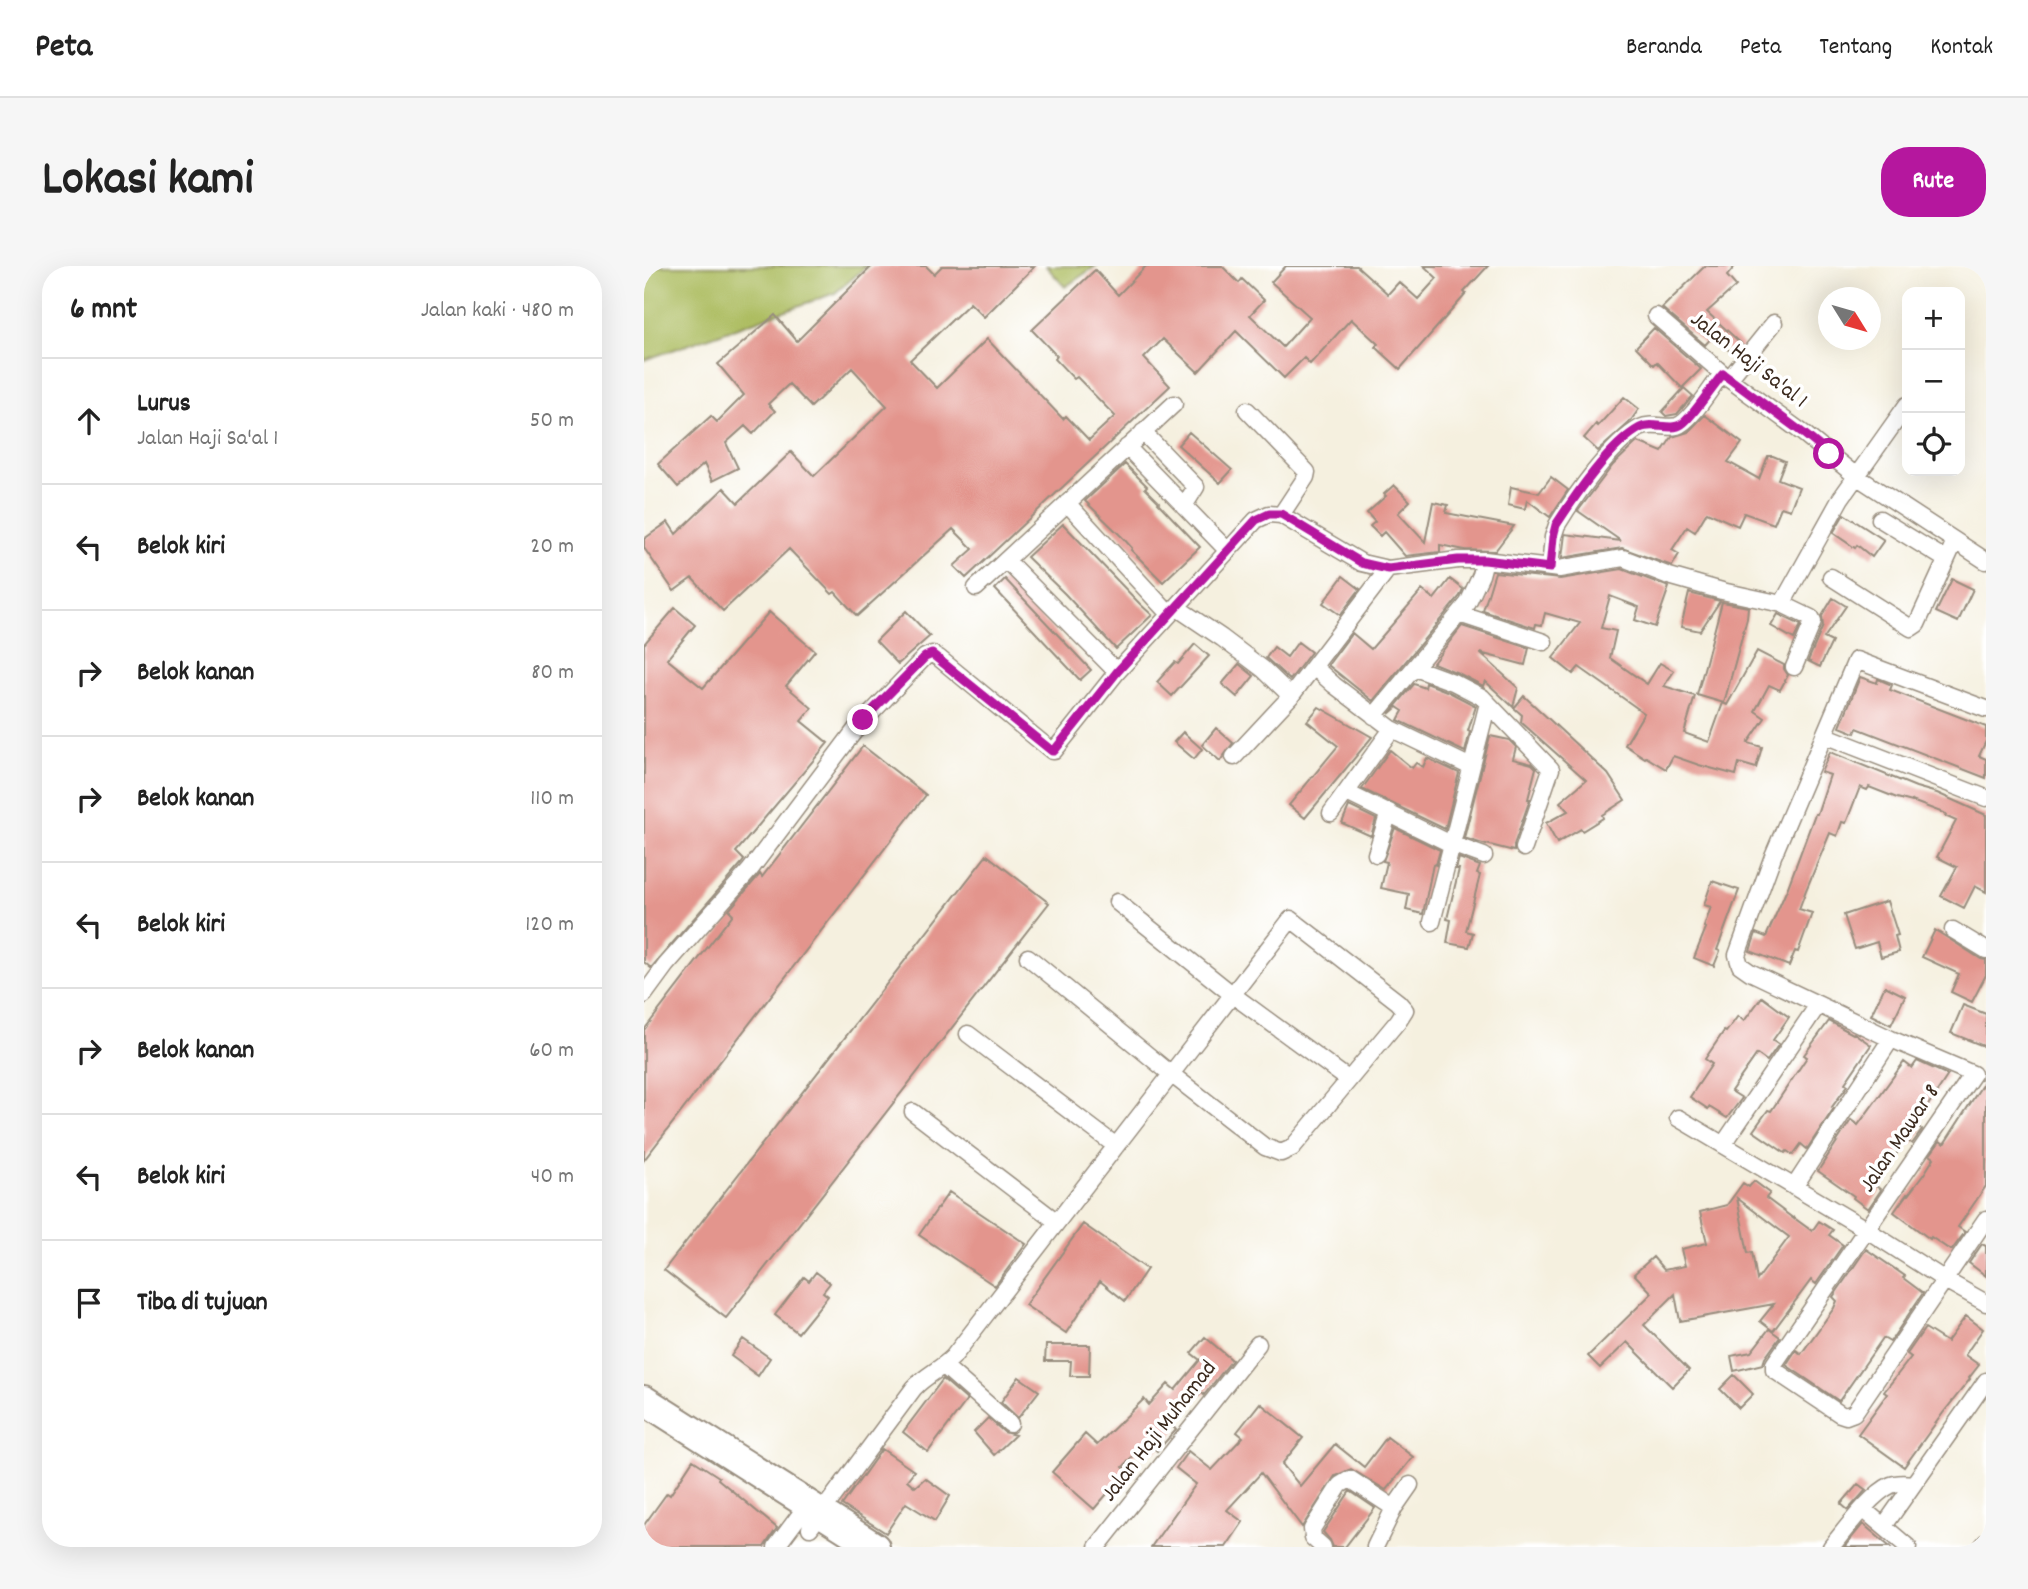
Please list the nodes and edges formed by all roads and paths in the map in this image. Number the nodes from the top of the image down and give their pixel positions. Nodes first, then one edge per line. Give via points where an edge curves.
1 (1656, 316) dead end
2 (1774, 323) dead end
3 (1726, 377) junction
4 (1174, 404) dead end
5 (1247, 410) dead end
6 (1902, 412) edge
7 (1143, 432) junction
8 (1127, 447) junction
9 (1856, 476) junction
10 (1067, 503) junction
11 (1184, 506) junction
12 (1281, 514) junction
13 (1880, 519) dead end
14 (1955, 541) junction
15 (1228, 551) junction
16 (1945, 559) junction
17 (1006, 560) junction
18 (1485, 560) junction
19 (1986, 561) edge
20 (1550, 568) junction
21 (1388, 569) junction
22 (1831, 577) dead end
23 (976, 588) dead end
24 (1782, 604) junction
25 (1173, 611) junction
26 (1459, 614) junction
27 (1544, 642) dead end
28 (1314, 667) junction
29 (1794, 667) dead end
30 (1415, 668) junction
31 (1117, 672) junction
32 (1292, 695) junction
33 (1488, 703) junction
34 (1986, 709) edge
35 (1374, 716) junction
36 (1392, 729) junction
37 (1824, 735) junction
38 (1234, 757) dead end
39 (1471, 767) junction
40 (1347, 793) junction
41 (1986, 798) edge
42 (1389, 812) junction
43 (1331, 813) dead end
44 (1451, 844) junction
45 (1524, 848) dead end
46 (1376, 854) dead end
47 (1484, 856) dead end
48 (1117, 902) dead end
49 (1432, 922) dead end
50 (1953, 930) dead end
51 (1986, 950) edge
52 (1028, 957) dead end
53 (644, 995) edge
54 (1233, 995) junction
55 (1818, 1005) junction
56 (968, 1034) dead end
57 (1891, 1039) junction
58 (1171, 1074) junction
59 (1349, 1080) junction
60 (913, 1112) dead end
61 (1678, 1118) dead end
62 (1723, 1145) junction
63 (1116, 1146) junction
64 (1794, 1187) junction
65 (1986, 1219) edge
66 (1057, 1222) junction
67 (1867, 1230) junction
68 (1945, 1280) junction
69 (1986, 1303) edge
70 (1258, 1345) dead end
71 (944, 1366) junction
72 (1986, 1381) edge
73 (644, 1400) edge
74 (644, 1421) edge
75 (1010, 1424) dead end
76 (725, 1462) junction
77 (1913, 1484) junction
78 (1410, 1485) dead end
79 (1394, 1508) junction
80 (1863, 1509) junction
81 (809, 1516) junction
82 (1884, 1526) junction
83 (1986, 1542) edge
84 (776, 1547) edge
85 (838, 1547) edge
86 (874, 1547) edge
87 (1097, 1547) edge
88 (1323, 1547) edge
89 (1375, 1547) edge
90 (1831, 1547) edge
91 (1908, 1547) edge
92 (1982, 1547) edge

1 - 3 street, Jalan Haji Sa'al 1
2 - 3 street
3 - 9 street, Jalan Haji Sa'al 1
3 - 20 street via 1685,422 1674,427 1642,427 1600,465 1556,525
4 - 7 street
5 - 12 street via 1307,472
6 - 9 street
7 - 8 street
7 - 11 street via 1196,488
8 - 10 street
8 - 11 street
9 - 14 street, Jalan Haji Sa'al 1
9 - 24 street
10 - 17 street
10 - 25 street
11 - 15 street
12 - 15 street via 1256,520
12 - 21 street via 1362,563
13 - 16 street
14 - 16 street
14 - 19 street, Jalan Haji Sa'al 1
15 - 25 street
16 - 22 street via 1917,624 1911,628
17 - 23 street
17 - 31 street
18 - 20 street
18 - 21 street
18 - 26 street via 1475,592
20 - 24 street via 1623,558 1669,576
21 - 28 street
24 - 29 street via 1813,622
25 - 31 street
25 - 32 street via 1252,661
26 - 27 street
26 - 30 street
28 - 32 street
28 - 35 street
30 - 33 street via 1475,691
30 - 35 street
31 - 53 street via 1052,751 939,658 925,657 856,729 750,870
32 - 38 street
33 - 39 street
33 - 45 street via 1551,769
34 - 37 street via 1856,660
35 - 36 street
36 - 39 street
36 - 40 street
37 - 41 street
37 - 55 street via 1737,955 1745,969
39 - 44 street
40 - 42 street
40 - 43 street
42 - 44 street
42 - 46 street
44 - 47 street
44 - 49 street
48 - 54 street
50 - 51 street
52 - 58 street
54 - 58 street
54 - 59 street
54 - 59 street via 1291,919 1405,1010
55 - 57 street
55 - 62 street
56 - 63 street
57 - 64 street
57 - 67 street, Jalan Mawar 8 via 1973,1074
58 - 59 street via 1265,1147 1281,1153 1292,1148
58 - 63 street
60 - 66 street
61 - 62 street
62 - 64 street
63 - 66 street
64 - 67 street
65 - 68 street
66 - 71 street
67 - 68 street
67 - 68 street, Jalan Mawar 8 via 1773,1368 1840,1414 1854,1413
68 - 69 street
70 - 87 street, Jalan Haji Muhamad
71 - 75 street
71 - 81 street via 914,1388
72 - 77 street
73 - 76 highway
74 - 76 highway
76 - 81 highway
77 - 80 street via 1890,1485
77 - 82 street
78 - 79 street
79 - 88 street via 1346,1480 1312,1529 1313,1538
79 - 89 street
80 - 82 street
80 - 90 street
81 - 84 street
81 - 85 highway
81 - 86 highway
82 - 91 street
83 - 92 street

